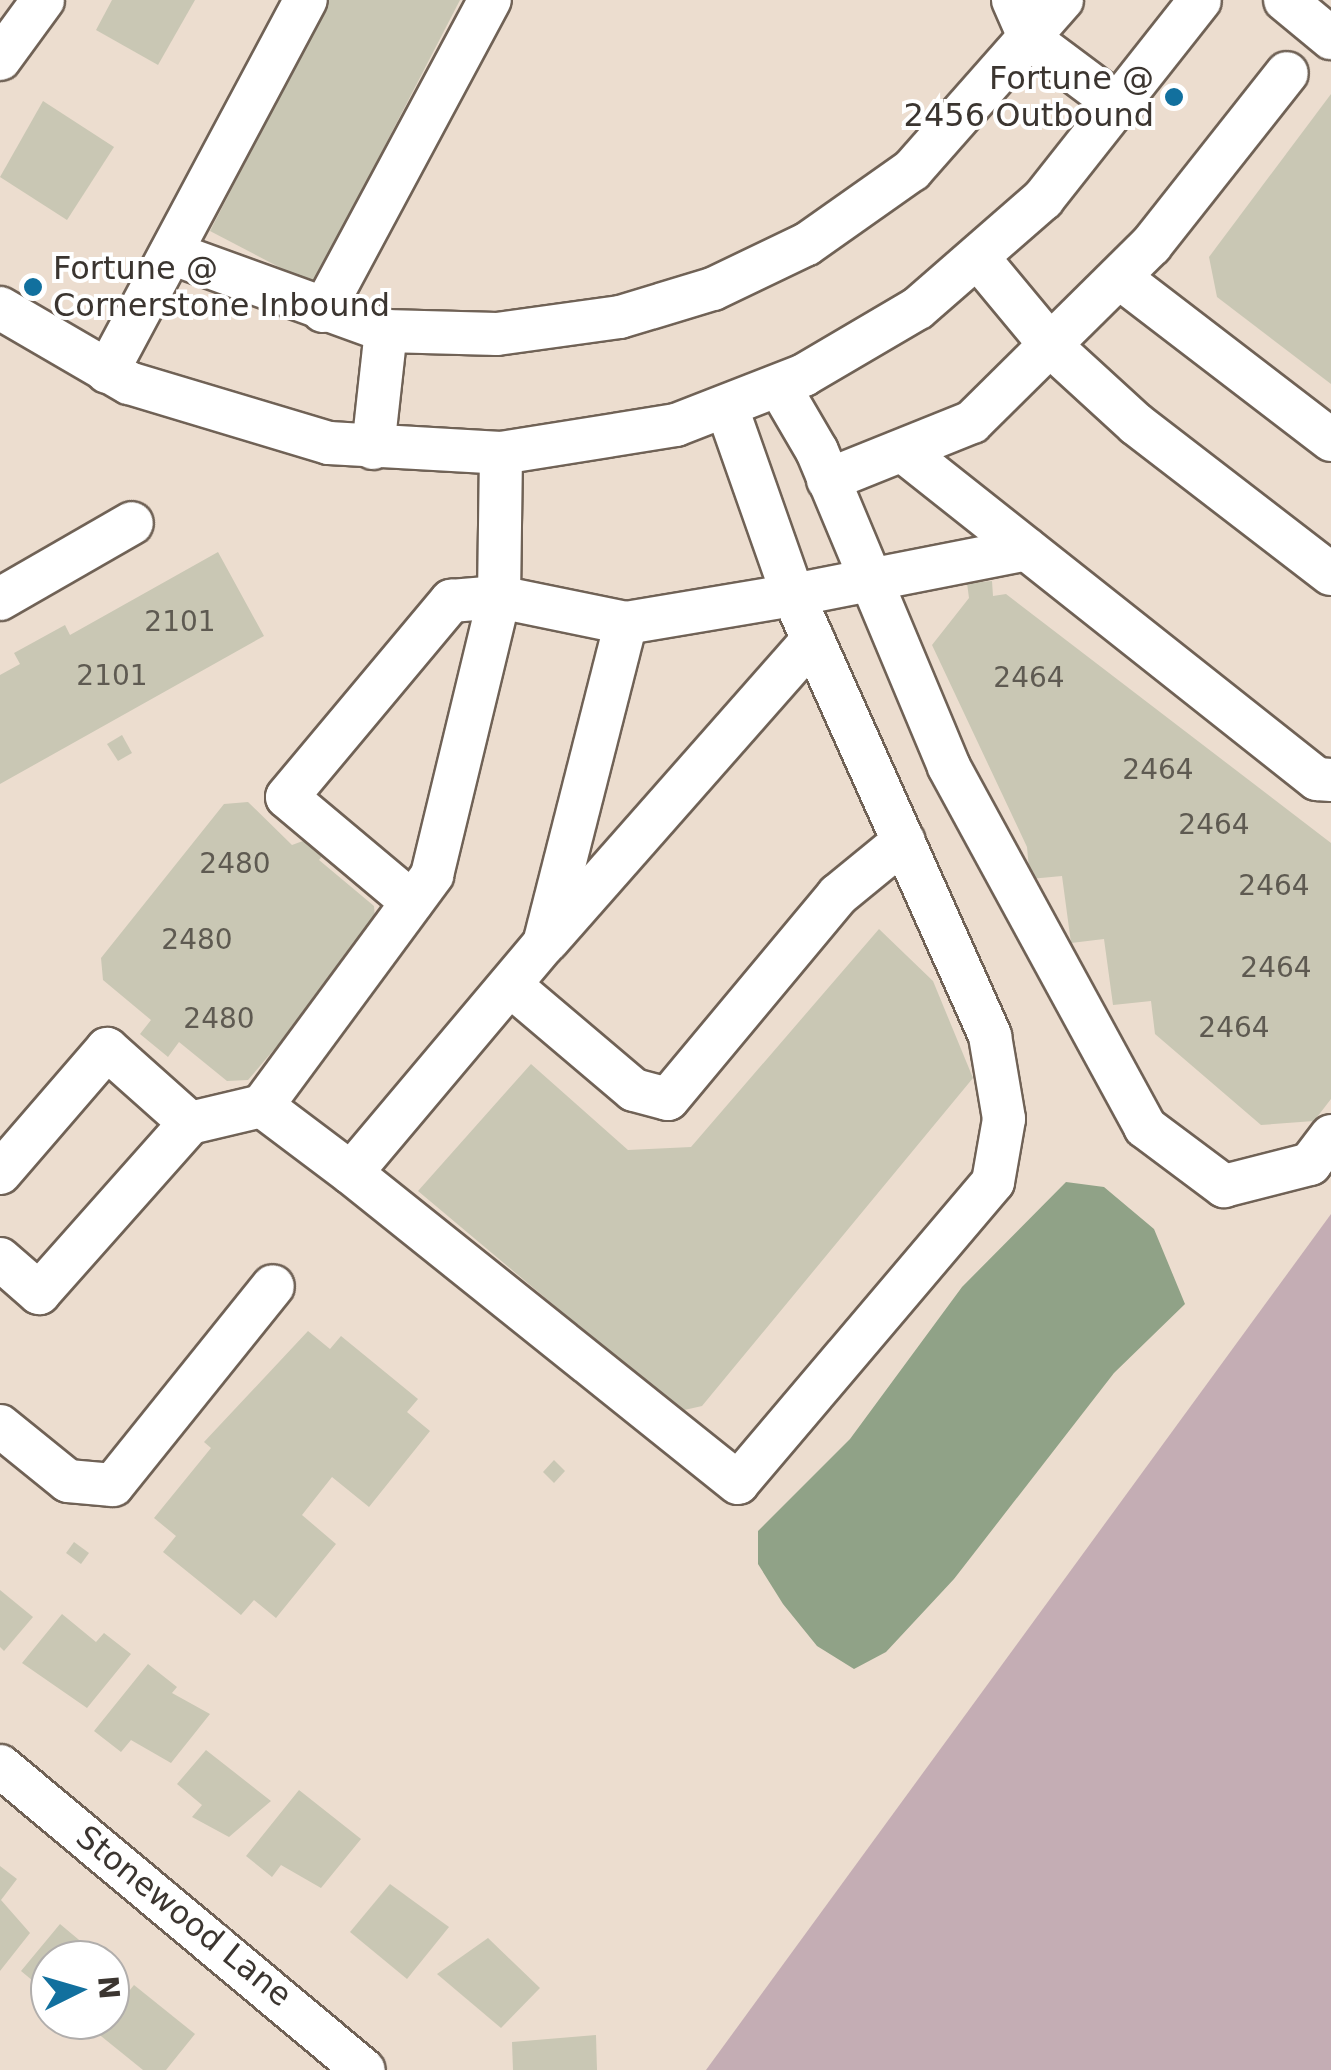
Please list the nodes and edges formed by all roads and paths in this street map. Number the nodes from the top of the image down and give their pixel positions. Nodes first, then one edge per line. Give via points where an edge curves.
1 (43, 0) edge
2 (306, 0) edge
3 (490, 0) edge
4 (1014, 0) edge
5 (1062, 0) edge
6 (1200, 0) edge
7 (1286, 0) edge
8 (1331, 38) edge
9 (1030, 39) junction
10 (0, 59) edge
11 (1286, 73) dead end
12 (1121, 107) junction
13 (171, 253) junction
14 (979, 259) junction
15 (1120, 278) junction
16 (0, 308) edge
17 (323, 311) junction
18 (386, 331) junction
19 (1054, 348) junction
20 (107, 372) junction
21 (779, 386) junction
22 (727, 408) junction
23 (1331, 440) edge
24 (373, 448) junction
25 (501, 453) junction
26 (908, 455) junction
27 (828, 480) junction
28 (132, 523) dead end
29 (1027, 549) junction
30 (1331, 574) edge
31 (866, 578) junction
32 (793, 595) junction
33 (500, 597) junction
34 (0, 599) edge
35 (626, 623) junction
36 (814, 640) junction
37 (1331, 780) edge
38 (904, 841) junction
39 (412, 902) junction
40 (544, 944) junction
41 (510, 985) junction
42 (262, 1106) junction
43 (190, 1123) junction
44 (1331, 1136) edge
45 (351, 1172) junction
46 (0, 1173) edge
47 (0, 1259) edge
48 (274, 1286) dead end
49 (0, 1426) edge
50 (0, 1766) edge
51 (364, 2070) edge

1 - 10 street
2 - 13 street
3 - 17 street
4 - 9 street
5 - 9 street
6 - 12 street
7 - 8 street
9 - 12 street
9 - 18 street via 912,170 807,244 713,289 620,317 497,334
11 - 15 street
12 - 14 street
13 - 17 street
13 - 20 street
14 - 19 street
14 - 21 street via 918,308
15 - 19 street
15 - 23 street
16 - 20 street
17 - 18 street
18 - 24 street
19 - 26 street via 972,422
19 - 30 street via 1136,424
20 - 24 street via 268,432
21 - 22 street
21 - 27 street
22 - 25 street via 602,441
22 - 32 street
24 - 25 street
25 - 33 street
26 - 27 street
26 - 29 street
27 - 31 street
28 - 34 street
29 - 31 street
29 - 37 street via 1317,779
31 - 32 street
31 - 44 street via 949,767 1145,1127 1224,1186 1310,1164
32 - 35 street
32 - 36 street
33 - 35 street
33 - 39 street via 432,874
33 - 39 street via 451,601 286,797
35 - 40 street
36 - 38 street
36 - 40 street
38 - 41 street via 838,896 668,1099 634,1090
38 - 45 street via 990,1036 1004,1119 993,1182 738,1482
39 - 42 street
40 - 41 street
41 - 45 street
42 - 43 street
42 - 45 street
43 - 46 street via 108,1049
43 - 47 street via 40,1293
48 - 49 street via 114,1485 68,1481
50 - 51 street, Stonewood Lane

